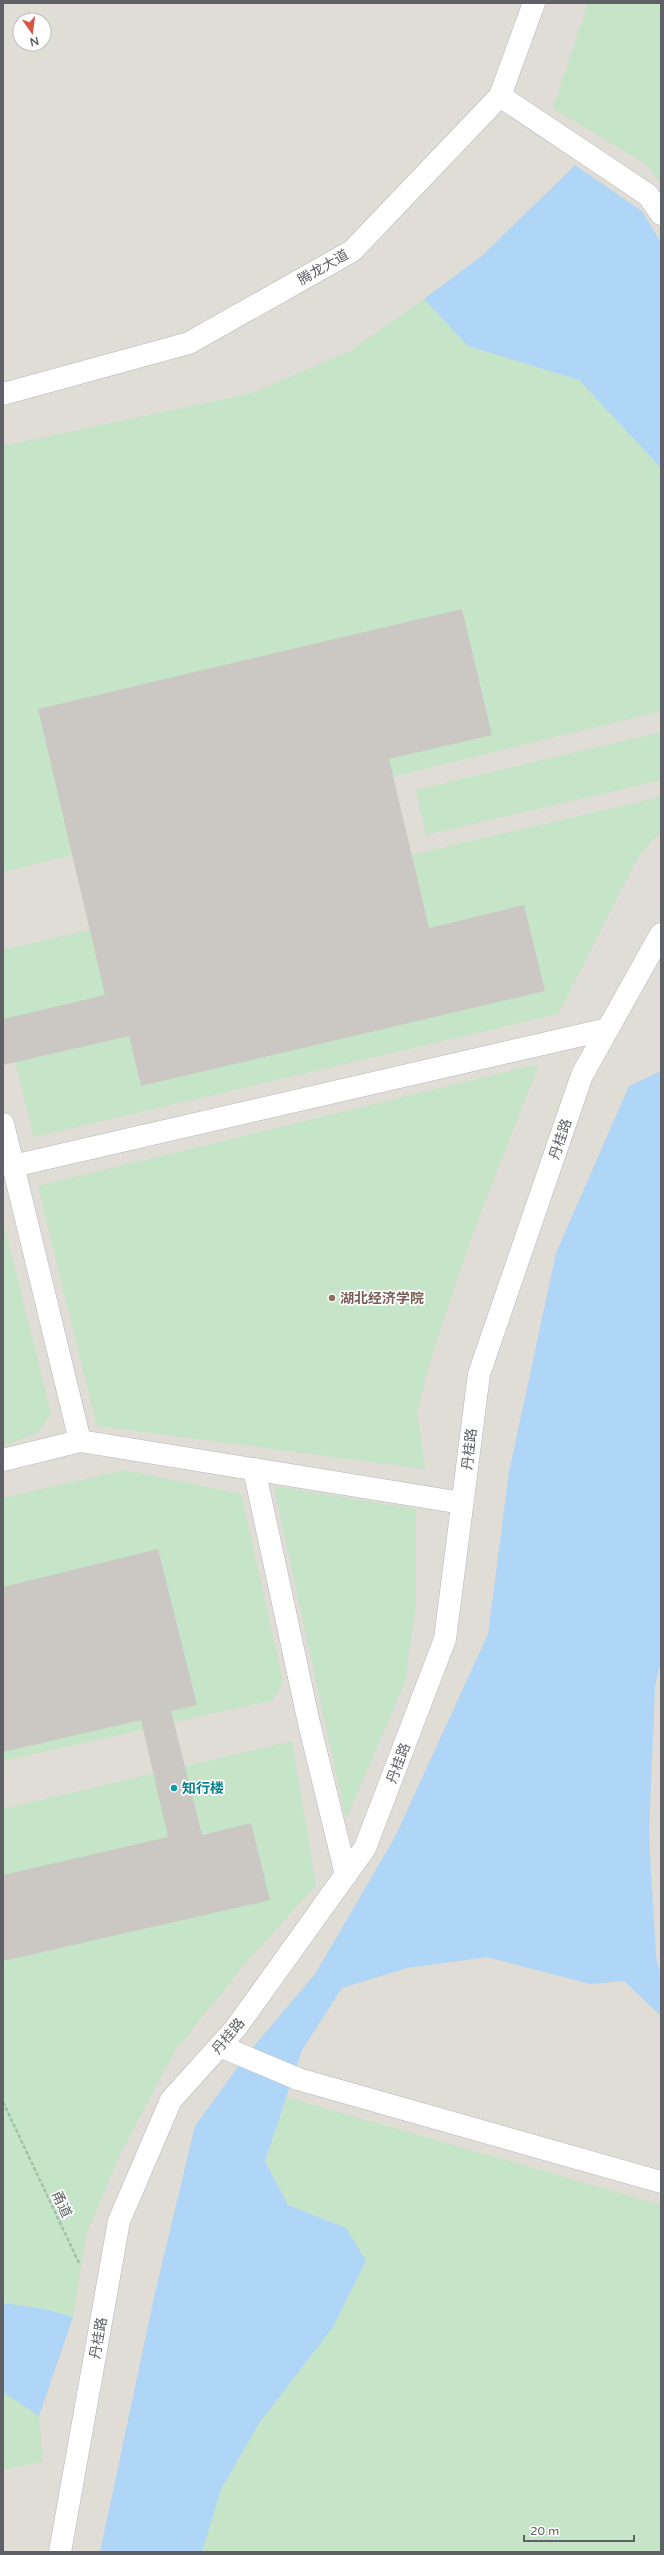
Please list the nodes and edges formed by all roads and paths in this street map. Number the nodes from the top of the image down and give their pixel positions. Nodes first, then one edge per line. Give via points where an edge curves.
1 (534, 3) edge
2 (500, 96) junction
3 (661, 214) edge
4 (3, 394) edge
5 (661, 934) edge
6 (608, 1029) junction
7 (3, 1124) edge
8 (12, 1166) junction
9 (80, 1442) junction
10 (3, 1460) edge
11 (254, 1469) junction
12 (462, 1503) junction
13 (346, 1875) junction
14 (222, 2048) junction
15 (3, 2102) edge
16 (659, 2180) edge
17 (83, 2272) dead end
18 (60, 2552) edge

1 - 2 street, 腾龙大道
2 - 3 street via 648,195
2 - 4 street, 腾龙大道 via 352,251 189,343
5 - 6 street, 丹桂路
6 - 8 street
6 - 12 street, 丹桂路 via 582,1074 478,1374
7 - 8 street
8 - 9 street
9 - 10 street
9 - 11 street
11 - 12 street
11 - 13 street via 309,1724
12 - 13 street, 丹桂路 via 445,1639 365,1848
13 - 14 street, 丹桂路
14 - 16 street via 298,2079
14 - 18 street, 丹桂路 via 171,2100 119,2221
15 - 17 path, 甬道

